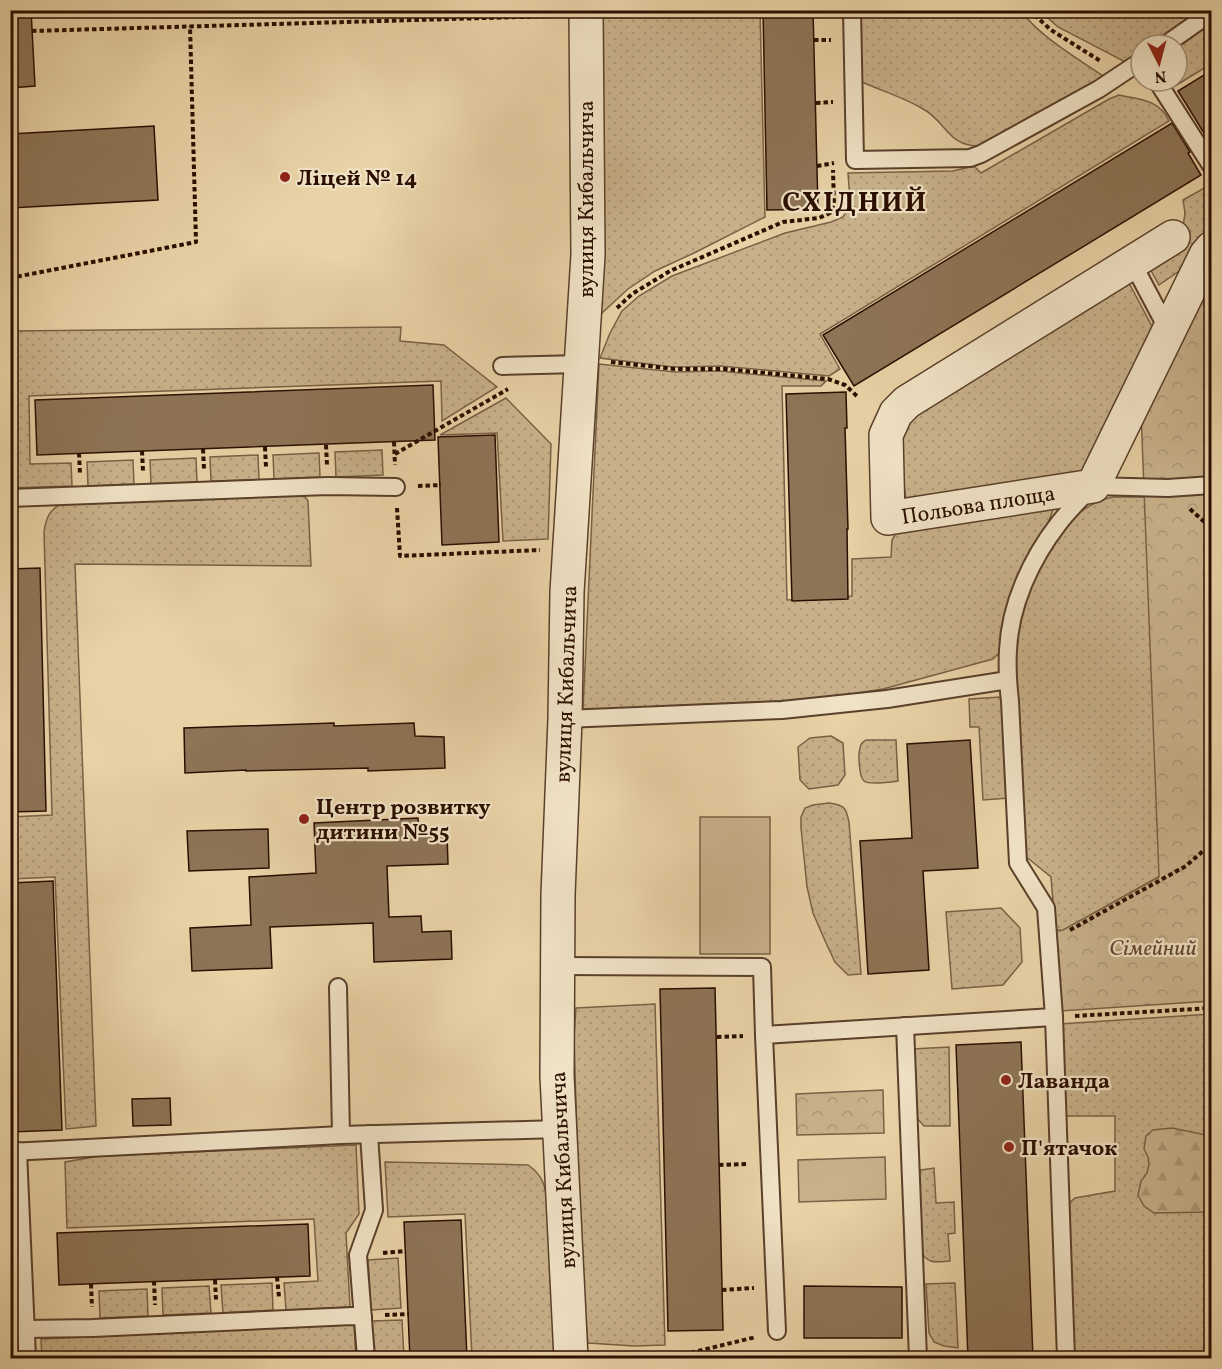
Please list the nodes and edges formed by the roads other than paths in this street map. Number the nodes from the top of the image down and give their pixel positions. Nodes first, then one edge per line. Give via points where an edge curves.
1 (852, 10) edge
2 (1212, 12) edge
3 (586, 13) edge
4 (1182, 33) edge
5 (1129, 70) edge
6 (1165, 93) edge
7 (1212, 167) edge
8 (1173, 237) dead end
9 (1212, 248) edge
10 (1132, 262) junction
11 (1169, 332) junction
12 (581, 362) junction
13 (502, 366) dead end
14 (1212, 485) edge
15 (1093, 486) junction
16 (396, 487) road end
17 (10, 498) edge
18 (1008, 680) junction
19 (565, 719) junction
20 (558, 966) junction
21 (338, 987) dead end
22 (1054, 1017) junction
23 (904, 1026) junction
24 (764, 1035) junction
25 (560, 1129) junction
26 (369, 1134) junction
27 (341, 1135) junction
28 (14, 1152) edge
29 (16, 1236) edge
30 (363, 1317) junction
31 (26, 1329) junction
32 (777, 1331) road end
33 (27, 1359) edge
34 (366, 1359) edge
35 (571, 1359) edge
36 (918, 1359) edge
37 (1066, 1359) edge

1 - 5 lane via 855,160 970,158
2 - 4 lane
3 - 12 street, вулиця Кибальчича via 588,255
6 - 7 lane
8 - 10 street, Польова площа
9 - 11 street
10 - 11 lane
10 - 15 street, Польова площа via 907,402 896,413 886,435 888,519
11 - 15 street
12 - 13 lane
12 - 19 street, вулиця Кибальчича via 567,592
14 - 15 lane
15 - 18 lane via 1059,523 1024,582 1013,616
16 - 17 lane
18 - 19 lane via 782,710
18 - 22 lane via 1018,863 1046,908
19 - 20 street, вулиця Кибальчича
20 - 24 lane via 762,967
20 - 25 street, вулиця Кибальчича
21 - 27 lane
22 - 23 lane
22 - 37 lane
23 - 24 lane
23 - 36 lane
24 - 32 lane
25 - 26 lane
25 - 35 street, вулиця Кибальчича
26 - 27 lane
26 - 30 lane via 374,1210 358,1255
27 - 28 lane
28 - 29 lane
29 - 31 lane
30 - 31 lane
30 - 34 lane
31 - 33 lane

